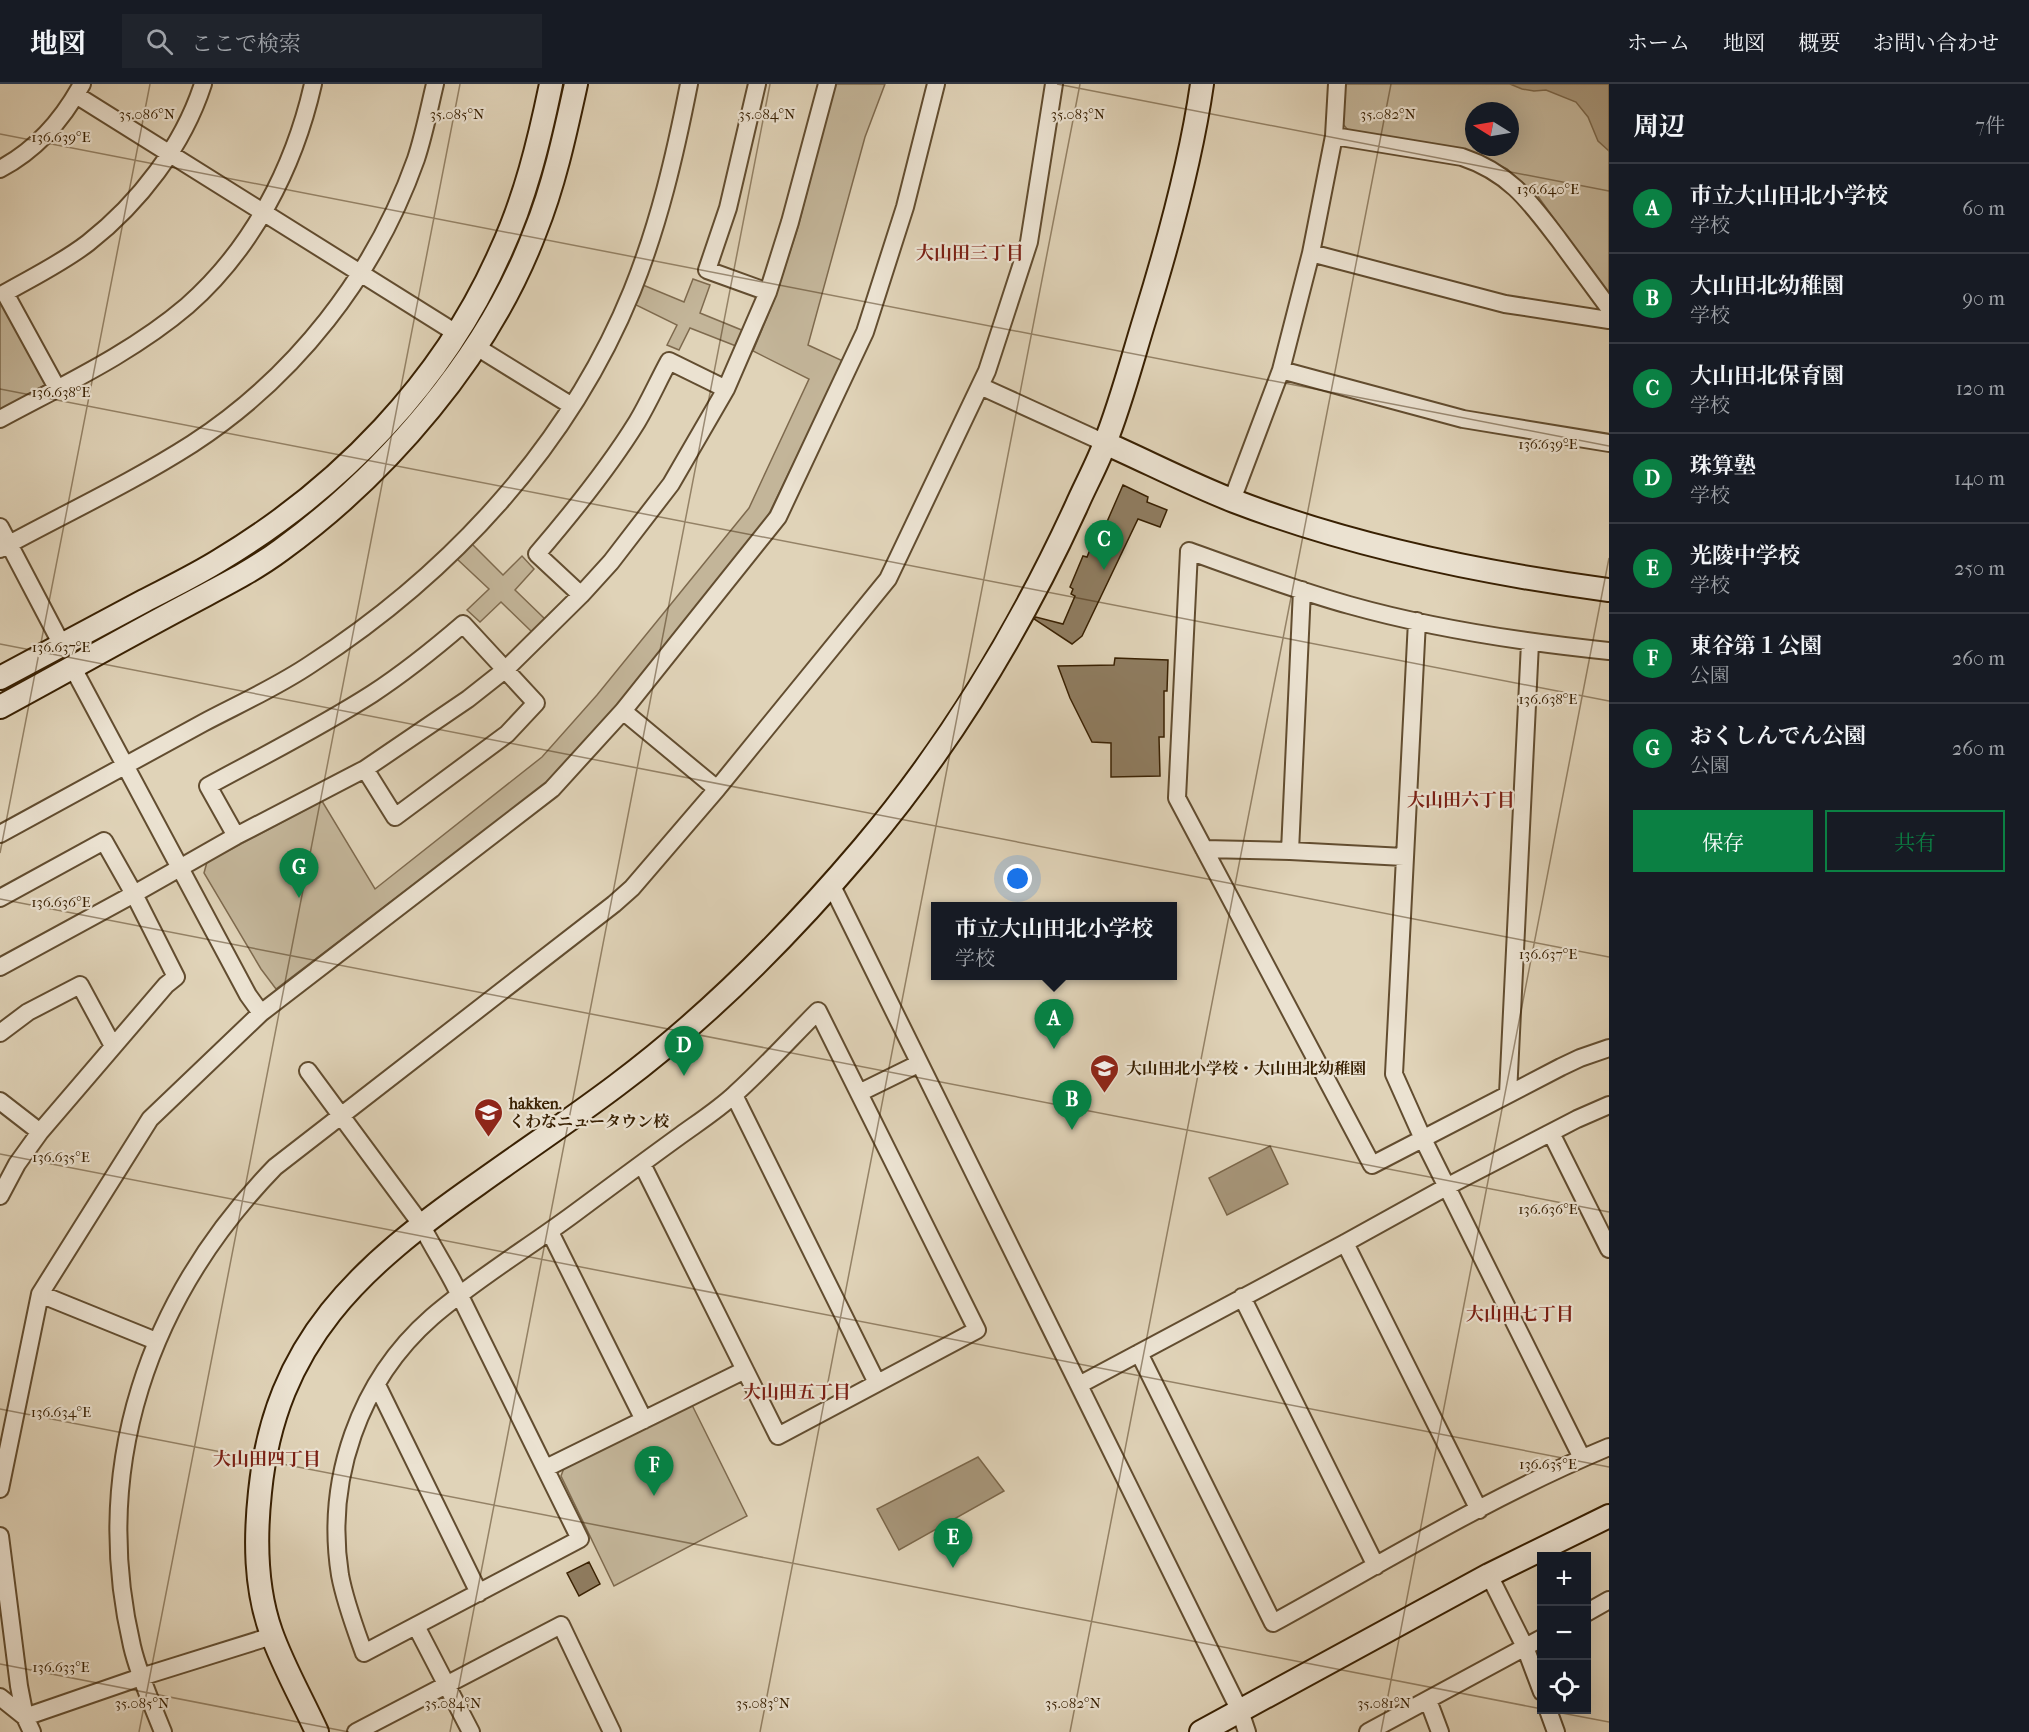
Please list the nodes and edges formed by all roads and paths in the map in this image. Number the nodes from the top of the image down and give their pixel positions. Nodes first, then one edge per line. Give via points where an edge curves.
1 (203, 84) edge
2 (313, 84) edge
3 (435, 84) edge
4 (551, 84) edge
5 (576, 84) edge
6 (689, 84) edge
7 (757, 84) edge
8 (827, 84) edge
9 (936, 84) edge
10 (1054, 84) edge
11 (1202, 84) edge
12 (1337, 84) edge
13 (79, 90) edge
14 (1334, 136) junction
15 (169, 154) junction
16 (0, 169) edge
17 (263, 213) junction
18 (1311, 253) junction
19 (361, 274) junction
20 (768, 292) junction
21 (1609, 308) edge
22 (1609, 320) edge
23 (456, 333) junction
24 (475, 346) junction
25 (1281, 370) junction
26 (980, 386) junction
27 (57, 388) junction
28 (726, 389) junction
29 (572, 406) junction
30 (0, 419) edge
31 (1105, 443) junction
32 (1609, 443) edge
33 (1232, 500) junction
34 (0, 527) edge
35 (5, 546) edge
36 (1609, 590) edge
37 (1302, 591) junction
38 (581, 596) junction
39 (1417, 621) junction
40 (1530, 643) junction
41 (62, 645) junction
42 (1609, 651) edge
43 (73, 668) junction
44 (506, 669) junction
45 (0, 678) edge
46 (0, 707) edge
47 (623, 711) junction
48 (124, 766) junction
49 (365, 769) junction
50 (717, 789) junction
51 (0, 834) edge
52 (236, 836) junction
53 (1204, 849) junction
54 (1290, 851) junction
55 (1404, 857) junction
56 (180, 867) junction
57 (831, 884) junction
58 (134, 894) junction
59 (0, 898) edge
60 (0, 966) edge
61 (261, 1012) junction
62 (0, 1033) edge
63 (113, 1046) junction
64 (1609, 1048) edge
65 (918, 1064) junction
66 (308, 1071) dead end
67 (860, 1093) junction
68 (1508, 1094) junction
69 (734, 1095) junction
70 (0, 1101) edge
71 (1609, 1106) edge
72 (340, 1114) junction
73 (40, 1132) junction
74 (1551, 1133) junction
75 (1423, 1139) junction
76 (642, 1164) junction
77 (1448, 1186) junction
78 (0, 1196) edge
79 (421, 1224) junction
80 (550, 1232) junction
81 (1345, 1243) junction
82 (1609, 1249) edge
83 (40, 1294) junction
84 (460, 1296) junction
85 (1242, 1297) junction
86 (156, 1341) junction
87 (1139, 1353) junction
88 (745, 1370) junction
89 (877, 1383) junction
90 (377, 1385) junction
91 (1079, 1385) junction
92 (644, 1420) junction
93 (1609, 1447) edge
94 (1582, 1458) junction
95 (546, 1468) junction
96 (0, 1489) edge
97 (1479, 1510) junction
98 (1609, 1516) edge
99 (0, 1536) edge
100 (1376, 1566) junction
101 (1489, 1575) junction
102 (479, 1593) junction
103 (1609, 1600) edge
104 (1591, 1611) edge
105 (416, 1626) junction
106 (272, 1636) junction
107 (1537, 1641) edge
108 (1525, 1647) junction
109 (141, 1677) junction
110 (1537, 1679) edge
111 (448, 1684) junction
112 (0, 1697) edge
113 (1428, 1700) junction
114 (1549, 1714) edge
115 (1244, 1722) edge
116 (29, 1725) edge
117 (163, 1732) edge
118 (317, 1732) edge
119 (356, 1732) edge
120 (471, 1732) edge
121 (612, 1732) edge
122 (1201, 1732) edge
123 (1368, 1732) edge
124 (1440, 1732) edge
125 (1556, 1732) edge

1 - 15 street
2 - 17 street via 292,154
3 - 19 street via 408,181
4 - 23 street via 522,199 480,294
5 - 24 street via 535,233 498,310
6 - 29 street via 672,166 647,249 612,333
7 - 20 street via 728,208 707,270
8 - 20 street
9 - 47 street via 905,207 865,332 778,517
10 - 26 street via 1029,242
11 - 31 street via 1162,263
12 - 14 street
13 - 15 street
13 - 16 street via 44,136
14 - 18 street
14 - 21 street via 1462,158 1501,175 1530,202
15 - 17 street
15 - 27 street via 128,207 101,232 5,293
17 - 19 street
17 - 27 street via 225,266 186,306 130,346
18 - 22 street via 1505,304
18 - 25 street
19 - 23 street
19 - 35 street via 300,353 222,423 171,456
20 - 28 street
23 - 41 street via 388,423 299,507 219,561
24 - 29 street
24 - 43 street via 410,433 365,481 320,520 235,579
25 - 32 street via 1463,419
25 - 33 street
26 - 31 street
26 - 50 street via 888,579
27 - 30 street
28 - 38 street via 671,484
28 - 38 street via 669,361 619,449 537,554
29 - 48 street via 495,509 422,582 369,625 309,666
31 - 33 street
31 - 57 street via 1033,597 997,659 923,773
33 - 36 street via 1309,527 1445,563
34 - 35 street
35 - 41 street
37 - 39 street
37 - 53 street via 1189,551 1176,798
37 - 54 street
38 - 44 street
39 - 40 street
39 - 55 street
40 - 42 street
40 - 68 street
41 - 45 street
43 - 46 street
43 - 48 street
44 - 49 street
44 - 49 street via 536,703 507,734 395,818
44 - 52 street via 463,624 373,693 208,786
47 - 50 street
47 - 61 street via 542,798
48 - 51 street
48 - 56 street
49 - 52 street
50 - 72 street via 614,904
52 - 56 street
53 - 54 street
53 - 75 street via 1372,1165
54 - 55 street
55 - 75 street via 1394,1074
56 - 58 street
56 - 61 street
57 - 65 street
57 - 79 street via 686,1030 620,1083
58 - 59 street via 104,841
58 - 60 street
58 - 63 street via 176,977
61 - 83 street via 150,1119
62 - 63 street via 28,1012 80,985
63 - 73 street
64 - 68 street
65 - 67 street
65 - 91 street
66 - 72 street
67 - 69 street via 818,1011
67 - 89 street via 977,1330
68 - 75 street
69 - 76 street
69 - 89 street
70 - 73 street
71 - 74 street
72 - 79 street
72 - 86 street via 275,1167 237,1207 194,1268
73 - 78 street
74 - 77 street
74 - 82 street
75 - 77 street
76 - 80 street
76 - 88 street
77 - 81 street
77 - 94 street
79 - 84 street
79 - 106 street via 349,1289 314,1335 281,1397 261,1475 257,1519 256,1556
80 - 84 street
80 - 92 street
81 - 85 street
81 - 97 street
83 - 86 street
83 - 96 street
84 - 90 street via 415,1333 387,1366
84 - 95 street
85 - 87 street
85 - 100 street
86 - 109 street via 130,1425 119,1518 122,1587
87 - 91 street
87 - 100 street via 1273,1623
88 - 89 street via 778,1436
88 - 92 street
90 - 102 street
90 - 105 street via 352,1437 339,1487 336,1532 340,1576 364,1653
91 - 115 street
92 - 95 street
93 - 94 street
94 - 97 street
95 - 102 street via 580,1539
97 - 100 street
98 - 101 street
99 - 116 street via 19,1686
101 - 108 street
101 - 115 street
102 - 105 street
103 - 104 street
105 - 111 street
106 - 109 street
106 - 118 street
107 - 108 street
108 - 110 street
108 - 113 street
109 - 116 street
109 - 117 street
111 - 119 street
111 - 120 street
111 - 121 street via 561,1625
112 - 116 street
113 - 123 street
113 - 124 street
114 - 125 street
115 - 122 street

